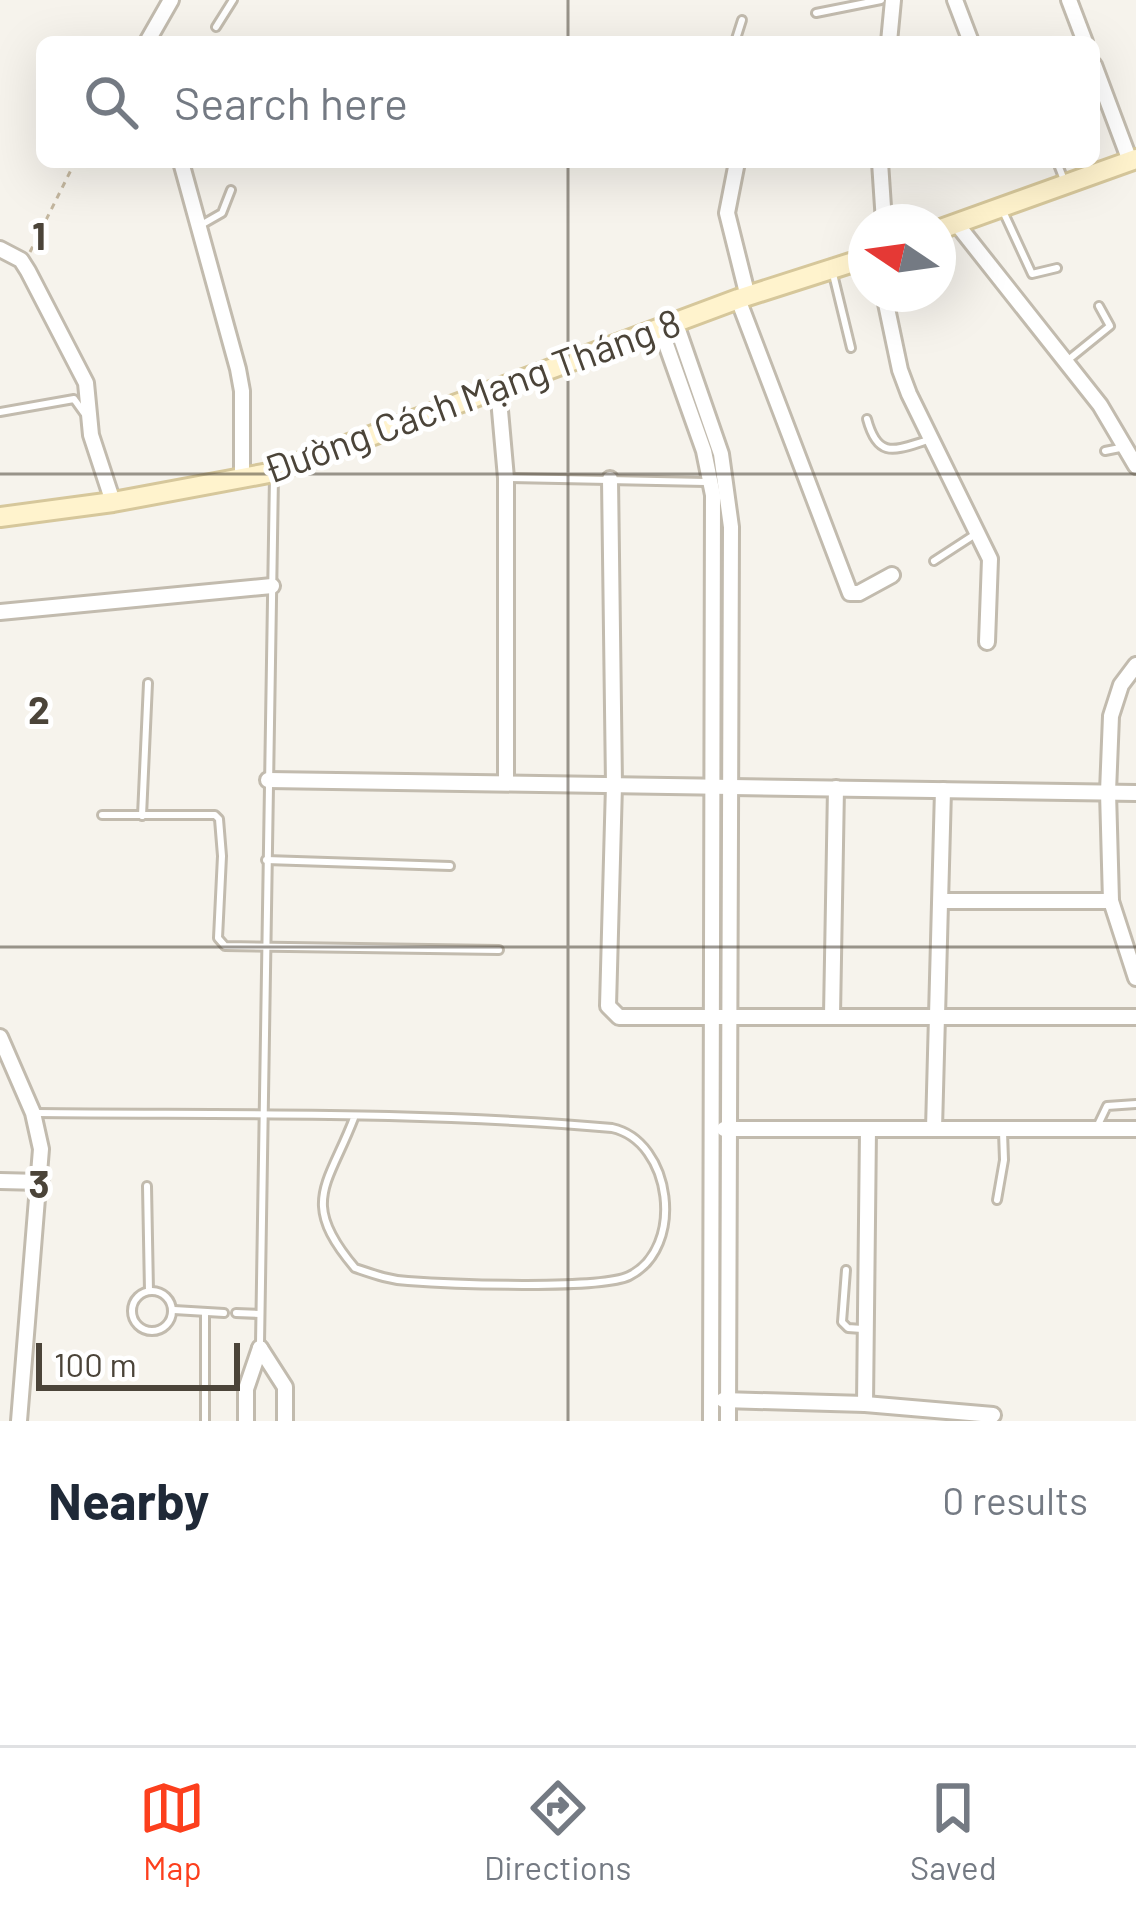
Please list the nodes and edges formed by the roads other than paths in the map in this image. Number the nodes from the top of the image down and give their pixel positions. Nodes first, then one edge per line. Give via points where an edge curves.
1 (171, 0) edge
2 (233, 0) edge
3 (893, 0) edge
4 (955, 0) edge
5 (1069, 0) edge
6 (881, 1) edge
7 (816, 13) dead end
8 (742, 20) dead end
9 (216, 26) dead end
10 (150, 36) edge
11 (737, 36) edge
12 (890, 36) edge
13 (969, 36) edge
14 (1083, 36) edge
15 (1100, 80) edge
16 (1133, 160) edge
17 (183, 168) edge
18 (735, 168) edge
19 (880, 168) edge
20 (1059, 168) edge
21 (1065, 183) junction
22 (231, 190) dead end
23 (883, 204) edge
24 (1001, 207) junction
25 (956, 224) edge
26 (199, 226) junction
27 (956, 237) edge
28 (0, 248) edge
29 (848, 264) edge
30 (1058, 268) dead end
31 (832, 269) junction
32 (743, 298) junction
33 (1099, 306) dead end
34 (888, 312) edge
35 (669, 327) junction
36 (851, 348) dead end
37 (1066, 362) junction
38 (498, 388) junction
39 (0, 412) edge
40 (867, 419) dead end
41 (88, 422) junction
42 (932, 439) junction
43 (1126, 447) junction
44 (1105, 451) dead end
45 (1136, 466) edge
46 (274, 472) junction
47 (242, 478) junction
48 (506, 478) junction
49 (610, 479) junction
50 (719, 481) junction
51 (113, 502) junction
52 (0, 517) edge
53 (978, 532) junction
54 (934, 561) dead end
55 (892, 574) dead end
56 (272, 586) junction
57 (0, 612) edge
58 (987, 642) dead end
59 (1136, 665) edge
60 (148, 683) dead end
61 (724, 684) junction
62 (268, 780) junction
63 (506, 783) junction
64 (614, 785) junction
65 (715, 786) junction
66 (732, 787) junction
67 (836, 788) junction
68 (943, 790) junction
69 (1108, 792) junction
70 (1136, 793) edge
71 (102, 815) dead end
72 (142, 816) junction
73 (266, 860) junction
74 (450, 866) dead end
75 (940, 901) junction
76 (1111, 901) junction
77 (265, 946) junction
78 (499, 950) dead end
79 (1136, 978) edge
80 (731, 1015) junction
81 (937, 1015) junction
82 (714, 1016) junction
83 (832, 1016) junction
84 (1136, 1017) edge
85 (0, 1037) edge
86 (1136, 1103) edge
87 (33, 1113) junction
88 (262, 1116) junction
89 (354, 1118) junction
90 (721, 1129) junction
91 (868, 1129) junction
92 (934, 1129) junction
93 (1002, 1129) junction
94 (1096, 1129) junction
95 (1136, 1129) edge
96 (0, 1181) edge
97 (41, 1182) junction
98 (148, 1186) dead end
99 (997, 1200) dead end
100 (846, 1270) dead end
101 (149, 1291) junction
102 (172, 1310) junction
103 (206, 1312) junction
104 (224, 1313) dead end
105 (236, 1313) dead end
106 (259, 1314) junction
107 (865, 1330) junction
108 (260, 1348) junction
109 (720, 1400) junction
110 (865, 1405) junction
111 (993, 1415) dead end
112 (19, 1421) edge
113 (205, 1421) edge
114 (246, 1421) edge
115 (285, 1421) edge
116 (711, 1421) edge
117 (728, 1421) edge

1 - 10 street
2 - 9 lane
3 - 12 street
4 - 13 street
5 - 14 street
6 - 7 lane
8 - 11 lane
15 - 16 street
16 - 21 street
17 - 26 street
18 - 32 street via 728,213
19 - 23 street
20 - 21 lane
21 - 24 street
22 - 26 lane via 218,219
24 - 25 street
24 - 30 lane via 1032,274
26 - 47 street via 242,392
27 - 37 street
28 - 41 street via 20,260 86,383
29 - 31 street, Đường Cách Mạng Tháng 8
31 - 32 street, Đường Cách Mạng Tháng 8
31 - 36 lane
32 - 35 street, Đường Cách Mạng Tháng 8
32 - 55 street via 850,593
33 - 37 lane via 1110,326
34 - 42 street via 899,370
35 - 38 street, Đường Cách Mạng Tháng 8
35 - 50 street
37 - 43 street
38 - 46 street, Đường Cách Mạng Tháng 8
38 - 48 street
39 - 41 lane via 74,399
40 - 42 lane via 875,443 887,450
41 - 51 street
42 - 53 street
43 - 44 lane
43 - 45 street
46 - 47 street, Đường Cách Mạng Tháng 8
46 - 56 lane
47 - 51 street, Đường Cách Mạng Tháng 8
48 - 49 lane
48 - 63 street
49 - 50 lane
49 - 64 street
50 - 61 street
51 - 52 street, Đường Cách Mạng Tháng 8
53 - 54 lane
53 - 58 street via 991,573
56 - 57 street
56 - 62 lane
59 - 69 street via 1111,716
60 - 72 lane
61 - 65 street
61 - 66 street
62 - 63 street
62 - 73 lane
63 - 64 street
64 - 65 street
64 - 82 street via 608,1006 619,1017
65 - 66 street
65 - 82 street
66 - 67 street
66 - 80 street
67 - 68 street
67 - 83 street
68 - 69 street
68 - 75 street
69 - 70 street
69 - 76 street
71 - 72 lane
72 - 77 lane via 219,819 218,938 225,946
73 - 74 lane
73 - 77 lane
75 - 76 street
75 - 81 street
76 - 79 street
77 - 78 lane
77 - 88 lane
80 - 82 street
80 - 83 street
80 - 90 street
81 - 83 street
81 - 84 street
81 - 92 street
82 - 90 street
85 - 87 street
86 - 94 lane via 1107,1106
87 - 88 lane
87 - 97 street
88 - 89 lane
88 - 106 lane
89 - 89 lane via 625,1131 644,1144 661,1175 662,1232 640,1269 603,1284 409,1281 355,1268 325,1226 322,1192
90 - 91 street
90 - 109 street
91 - 92 street
91 - 107 street
92 - 93 street
93 - 94 street
93 - 99 lane
94 - 95 street
96 - 97 street
97 - 112 street
98 - 101 lane
100 - 107 lane via 842,1322
101 - 102 lane via 165,1295
101 - 102 lane via 131,1310 138,1327 156,1331
102 - 103 lane
103 - 104 lane
103 - 113 lane
105 - 106 lane
106 - 108 lane
107 - 110 street
108 - 114 street via 246,1389
108 - 115 street via 285,1387
109 - 110 street
109 - 116 street
109 - 117 street
110 - 111 street

